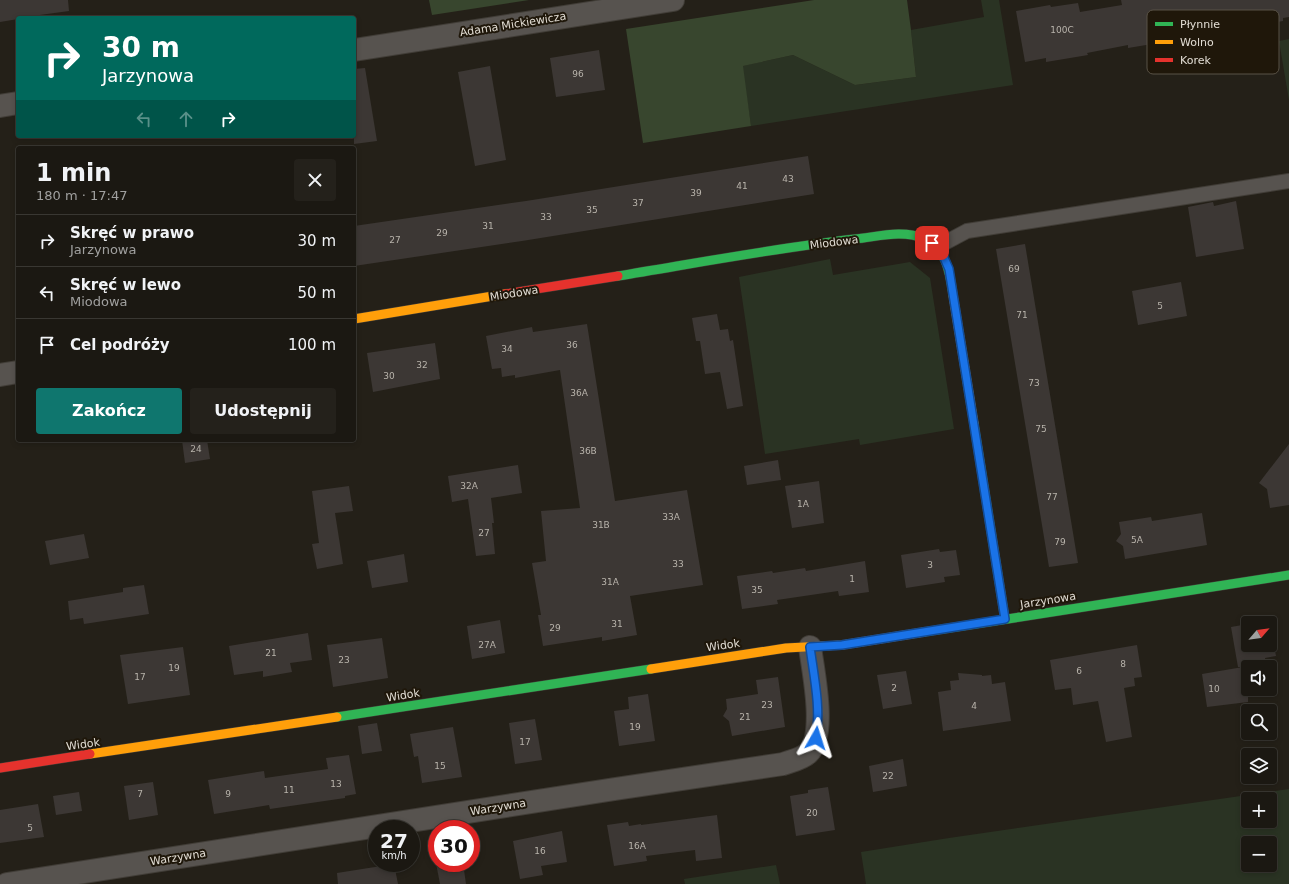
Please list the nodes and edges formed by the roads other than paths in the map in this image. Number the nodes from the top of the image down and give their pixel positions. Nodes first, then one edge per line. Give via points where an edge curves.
1 (673, 0) edge
2 (356, 50) edge
3 (16, 104) edge
4 (0, 106) edge
5 (1289, 181) edge
6 (936, 247) junction
7 (356, 319) edge
8 (16, 372) edge
9 (0, 375) edge
10 (1289, 575) edge
11 (1005, 619) junction
12 (810, 647) junction
13 (0, 768) edge
14 (7, 884) edge

1 - 2 street, Adama Mickiewicza
3 - 4 street
5 - 6 lane via 967,231
6 - 7 street, Miodowa via 926,239 910,234 818,243
6 - 11 street, Miodowa via 942,253 949,269
8 - 9 street
10 - 11 street, Jarzynowa
11 - 12 street, Jarzynowa via 842,645
12 - 13 street, Widok via 786,648
12 - 14 street, Warzywna via 817,707 816,738 807,754 783,764

